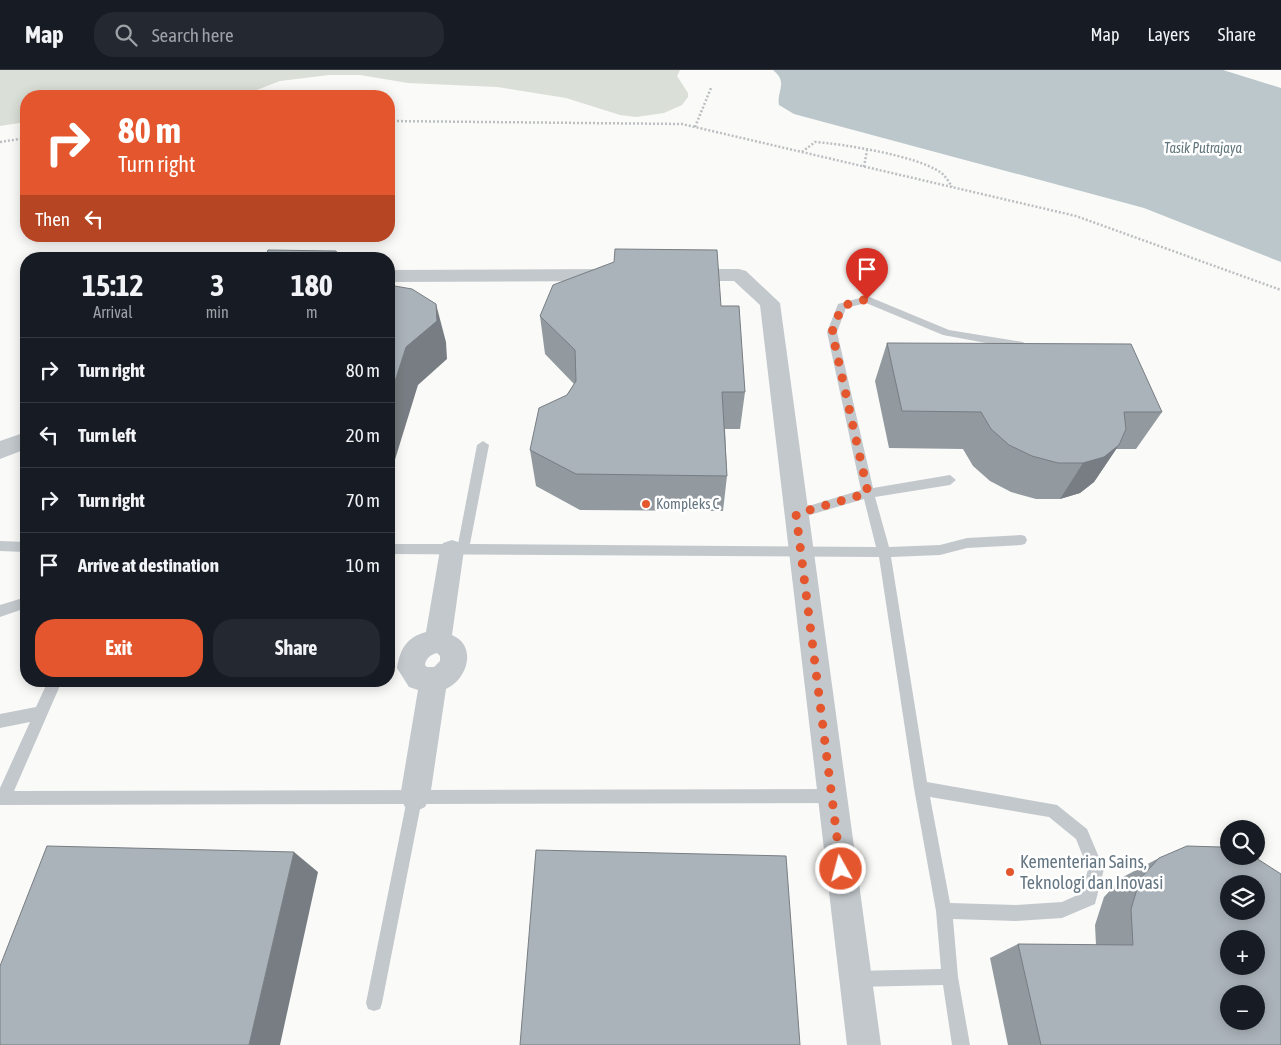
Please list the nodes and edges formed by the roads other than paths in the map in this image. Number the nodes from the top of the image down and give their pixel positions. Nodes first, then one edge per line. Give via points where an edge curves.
1 (629, 275) edge
2 (669, 275) edge
3 (395, 276) edge
4 (1038, 349) edge
5 (20, 442) edge
6 (483, 444) dead end
7 (0, 450) edge
8 (950, 480) dead end
9 (868, 493) junction
10 (796, 514) junction
11 (1021, 540) dead end
12 (0, 546) edge
13 (20, 546) edge
14 (395, 549) edge
15 (458, 550) junction
16 (801, 552) junction
17 (884, 552) junction
18 (20, 605) edge
19 (0, 611) edge
20 (53, 687) edge
21 (41, 714) junction
22 (0, 721) edge
23 (921, 788) junction
24 (832, 796) junction
25 (415, 797) junction
26 (2, 798) edge
27 (944, 911) junction
28 (950, 977) junction
29 (855, 979) junction
30 (374, 1003) dead end
31 (864, 1045) edge
32 (961, 1045) edge

1 - 3 street
2 - 10 street via 739,275 770,303
4 - 9 lane via 947,333 867,299 842,306 832,332
5 - 7 street
6 - 15 lane
8 - 9 lane
9 - 10 lane
9 - 17 lane
10 - 16 street
11 - 17 lane via 967,543 940,550
12 - 13 lane
14 - 15 lane
15 - 16 lane
15 - 25 street via 438,641 418,648 411,661 414,674 433,681
16 - 17 lane
16 - 24 street
17 - 23 lane
18 - 19 lane
20 - 21 lane
21 - 22 lane
21 - 26 lane
23 - 27 lane
23 - 27 lane via 1052,810 1082,834 1096,869 1089,898 1062,910 1016,913
24 - 25 lane
24 - 29 street
25 - 26 lane
25 - 30 lane
27 - 28 lane
28 - 29 lane
28 - 32 lane
29 - 31 street

